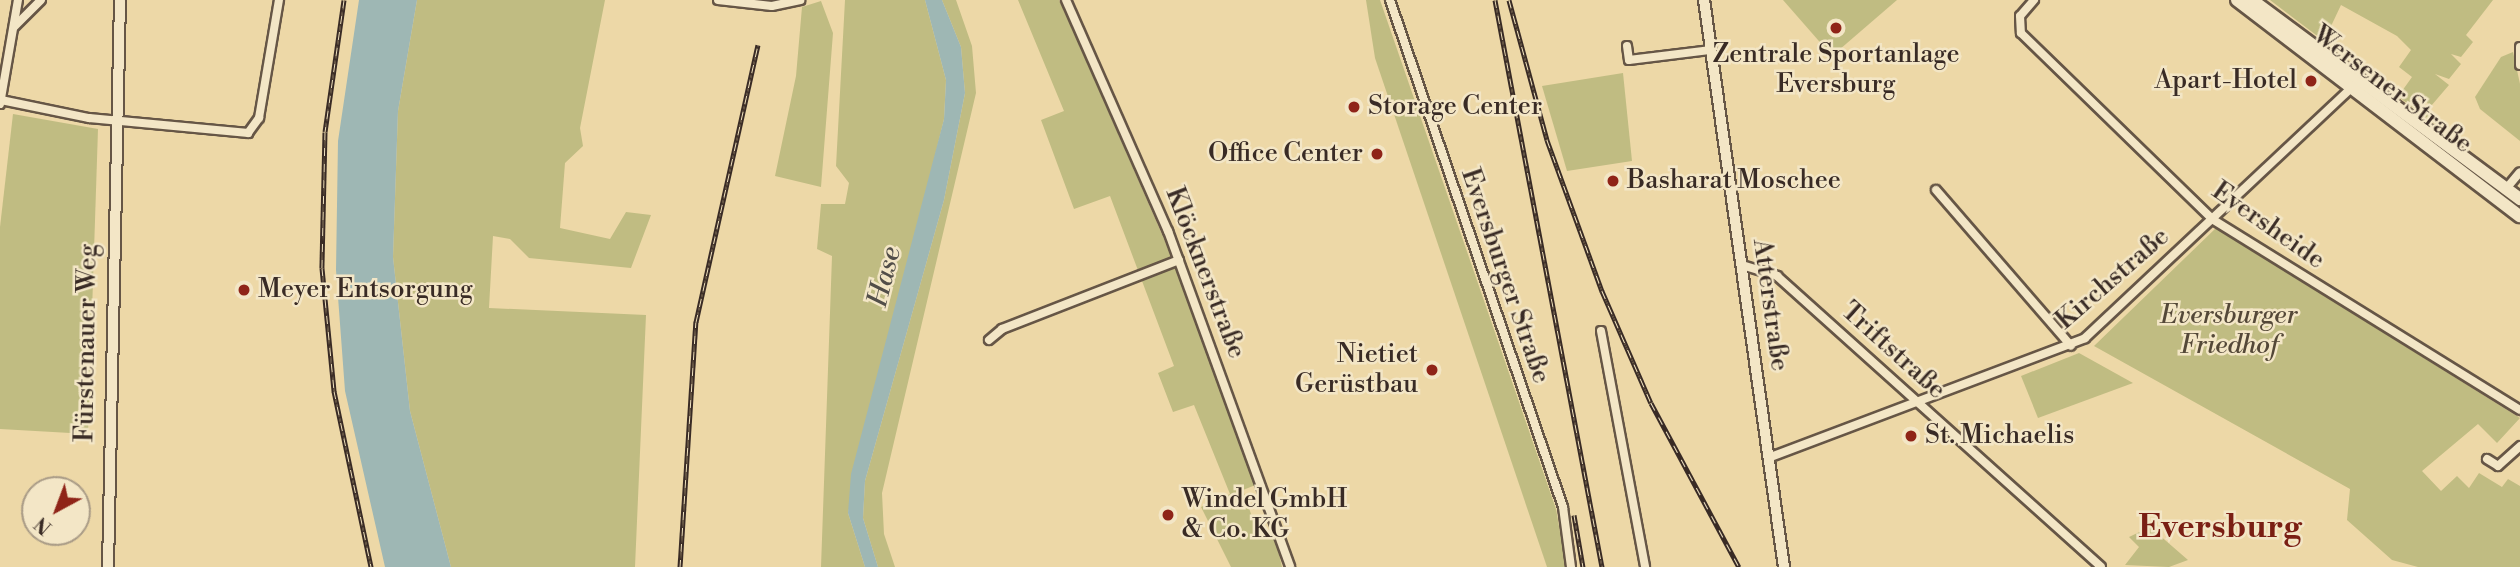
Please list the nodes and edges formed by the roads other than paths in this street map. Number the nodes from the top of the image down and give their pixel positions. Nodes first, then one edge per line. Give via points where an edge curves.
1 (18, 0) edge
2 (41, 0) edge
3 (120, 0) edge
4 (279, 0) edge
5 (719, 0) edge
6 (800, 0) edge
7 (1066, 0) edge
8 (1390, 0) edge
9 (1704, 0) edge
10 (2034, 0) edge
11 (2237, 0) edge
12 (2252, 0) edge
13 (14, 27) junction
14 (1627, 46) dead end
15 (2520, 47) edge
16 (1711, 50) junction
17 (2520, 65) edge
18 (2353, 86) junction
19 (0, 102) edge
20 (115, 120) junction
21 (2520, 172) edge
22 (1936, 190) dead end
23 (2503, 194) junction
24 (2520, 199) edge
25 (2520, 216) edge
26 (2212, 219) junction
27 (1180, 260) junction
28 (1742, 265) junction
29 (1601, 331) dead end
30 (989, 340) dead end
31 (2071, 346) junction
32 (1921, 404) junction
33 (2520, 410) edge
34 (2520, 446) edge
35 (1768, 458) junction
36 (2487, 459) dead end
37 (108, 567) edge
38 (1290, 567) edge
39 (1571, 567) edge
40 (1645, 567) edge
41 (1784, 567) edge
42 (2101, 567) edge

1 - 13 street
2 - 13 street
3 - 20 street, Fürstenauer Weg
4 - 20 street via 253,130
5 - 6 street via 772,6
7 - 27 street, Klöcknerstraße
8 - 39 street, Eversburger Straße via 1563,507
9 - 16 street, Atterstraße
10 - 26 street, Eversheide via 2020,16 2021,33
11 - 18 main road, Wersener Straße
12 - 18 main road, Wersener Straße
13 - 19 street
14 - 16 street via 1629,60
15 - 17 street
16 - 28 street, Atterstraße
18 - 23 main road, Wersener Straße
18 - 26 street, Kirchstraße
19 - 20 street
20 - 37 street, Fürstenauer Weg
21 - 23 street
22 - 31 street
23 - 24 main road, Wersener Straße
23 - 25 main road, Wersener Straße
26 - 31 street, Kirchstraße
26 - 33 street, Eversheide
27 - 30 street via 1012,325
27 - 38 street, Klöcknerstraße
28 - 32 street, Triftstraße via 1777,276
28 - 35 street, Atterstraße
29 - 40 street
31 - 32 street, Kirchstraße
32 - 35 street, Kirchstraße
32 - 42 street, Triftstraße
34 - 36 street via 2498,466
35 - 41 street, Atterstraße

